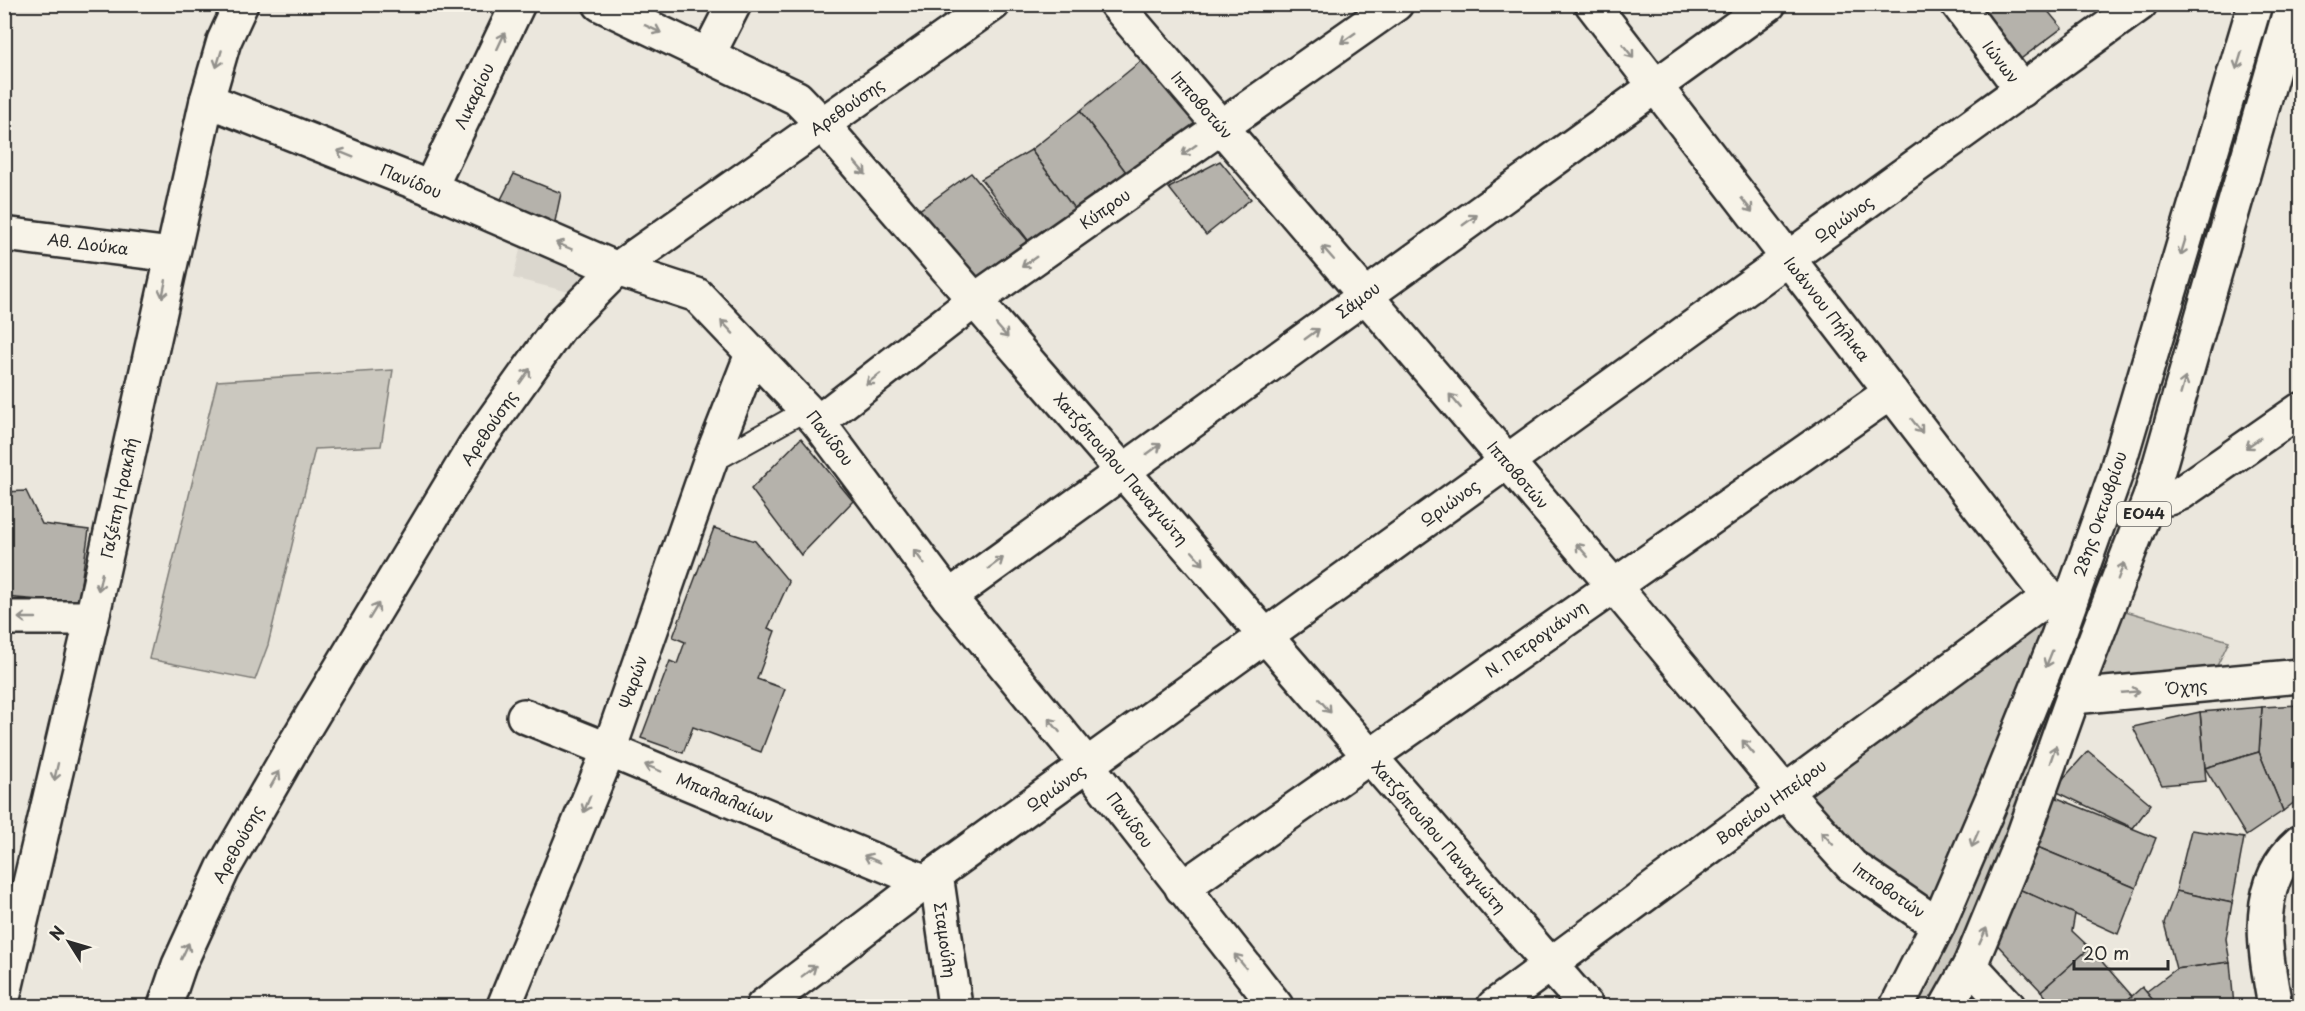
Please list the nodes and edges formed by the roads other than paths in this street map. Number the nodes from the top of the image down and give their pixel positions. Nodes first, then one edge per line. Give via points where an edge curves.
1 (241, 4) edge
2 (518, 4) edge
3 (600, 4) edge
4 (734, 4) edge
5 (993, 4) edge
6 (1116, 4) edge
7 (1396, 4) edge
8 (1592, 4) edge
9 (1769, 4) edge
10 (1958, 4) edge
11 (2140, 4) edge
12 (2255, 4) edge
13 (2292, 4) edge
14 (708, 55) junction
15 (1655, 86) junction
16 (2022, 90) junction
17 (207, 100) junction
18 (822, 124) junction
19 (1221, 128) junction
20 (430, 188) junction
21 (4, 234) edge
22 (172, 255) junction
23 (1788, 259) junction
24 (617, 269) junction
25 (1364, 295) junction
26 (975, 300) junction
27 (752, 354) junction
28 (1891, 392) junction
29 (2301, 410) edge
30 (813, 415) junction
31 (1507, 462) junction
32 (709, 464) junction
33 (1123, 471) junction
34 (2151, 495) junction
35 (1613, 585) junction
36 (949, 597) junction
37 (2059, 600) junction
38 (4, 618) edge
39 (92, 618) junction
40 (1265, 637) junction
41 (2301, 676) edge
42 (2073, 697) junction
43 (524, 716) dead end
44 (609, 750) junction
45 (1370, 757) junction
46 (1088, 765) junction
47 (1785, 792) junction
48 (2301, 842) edge
49 (2031, 850) dead end
50 (931, 878) junction
51 (2019, 879) dead end
52 (1182, 888) junction
53 (1938, 925) junction
54 (1550, 964) junction
55 (1970, 965) junction
56 (4, 993) edge
57 (165, 1006) edge
58 (504, 1006) edge
59 (763, 1006) edge
60 (955, 1006) edge
61 (1276, 1006) edge
62 (1494, 1006) edge
63 (1586, 1006) edge
64 (1897, 1006) edge
65 (1947, 1006) edge
66 (2008, 1006) edge
67 (2275, 1006) edge

1 -> 17 street, Γαζέπη Ηρακλή via 224,41
20 -> 2 street, Λικαρίου
3 -> 14 street, Χατζόπουλου Παναγιώτη
4 - 14 street
5 - 18 street, Αρεθούσης
6 - 19 street, Ιπποβοτών
7 -> 19 street, Κύπρου
8 -> 15 street, Ιωάννου Πήλικα
9 - 15 street, Σάμου
10 - 16 street, Ιώνων
11 - 16 street, Ωριώνος
12 -> 37 street, 28ης Οκτωβρίου / ΕΟ44 via 2115,476
34 -> 13 street, ΕΟ44
14 - 18 street, Χατζόπουλου Παναγιώτη via 797,98
15 -> 23 street, Ιωάννου Πήλικα
25 -> 15 street, Σάμου
16 - 23 street, Ωριώνος
20 -> 17 street, Πανίδου
17 - 22 street, Γαζέπη Ηρακλή
18 - 24 street, Αρεθούσης
18 -> 26 street, Χατζόπουλου Παναγιώτη
25 -> 19 street, Ιπποβοτών
19 -> 26 street, Κύπρου
24 -> 20 street, Πανίδου
21 - 22 street, Αθ. Δούκα
22 -> 39 street, Γαζέπη Ηρακλή
23 - 28 street, Ιωάννου Πήλικα
23 - 31 street, Ωριώνος
27 -> 24 street, Πανίδου via 697,295
57 -> 24 street, Αρεθούσης via 179,965 223,869 383,595 474,447 561,325
31 -> 25 street, Ιπποβοτών
33 -> 25 street, Σάμου
26 -> 30 street, Κύπρου
26 -> 33 street, Χατζόπουλου Παναγιώτη
27 - 30 street, Πανίδου
27 - 32 street, Ψαρών
28 - 35 street, Ν. Πετρογιάννη
28 -> 37 street, Ιωάννου Πήλικα
29 -> 34 street via 2181,493 2169,498
30 - 32 lane
36 -> 30 street, Πανίδου
35 -> 31 street, Ιπποβοτών
31 - 40 street, Ωριώνος
32 - 44 street, Ψαρών
36 -> 33 street, Σάμου
33 -> 40 street, Χατζόπουλου Παναγιώτη
42 -> 34 street, ΕΟ44
35 - 45 street, Ν. Πετρογιάννη
47 -> 35 street, Ιπποβοτών
46 -> 36 street, Πανίδου
37 - 47 street, Βορείου Ηπείρου
37 -> 53 street, 28ης Οκτωβρίου / ΕΟ44 via 2057,639
39 -> 38 street
39 -> 56 street, Γαζέπη Ηρακλή
40 -> 45 street, Χατζόπουλου Παναγιώτη
40 - 46 street, Ωριώνος
42 -> 41 street, Όχης
55 -> 42 street, ΕΟ44 via 2024,837
43 - 44 street, Μπαλαλαίων
50 -> 44 street, Μπαλαλαίων
44 -> 58 street, Ψαρών
45 - 52 street, Ν. Πετρογιάννη
45 - 54 street, Χατζόπουλου Παναγιώτη
46 - 50 street, Ωριώνος
46 - 52 street, Πανίδου
53 -> 47 street, Ιπποβοτών via 1852,866
47 - 54 street, Βορείου Ηπείρου
48 - 67 street via 2274,875 2267,904 2265,950
49 - 51 lane
59 -> 50 street, Ωριώνος
50 - 60 street, Σταμούλη
61 -> 52 street, Πανίδου
53 - 64 street, 28ης Οκτωβρίου / ΕΟ44
54 - 62 street, Βορείου Ηπείρου
54 - 63 street, Χατζόπουλου Παναγιώτη
55 - 65 street, ΕΟ44
55 - 66 street

